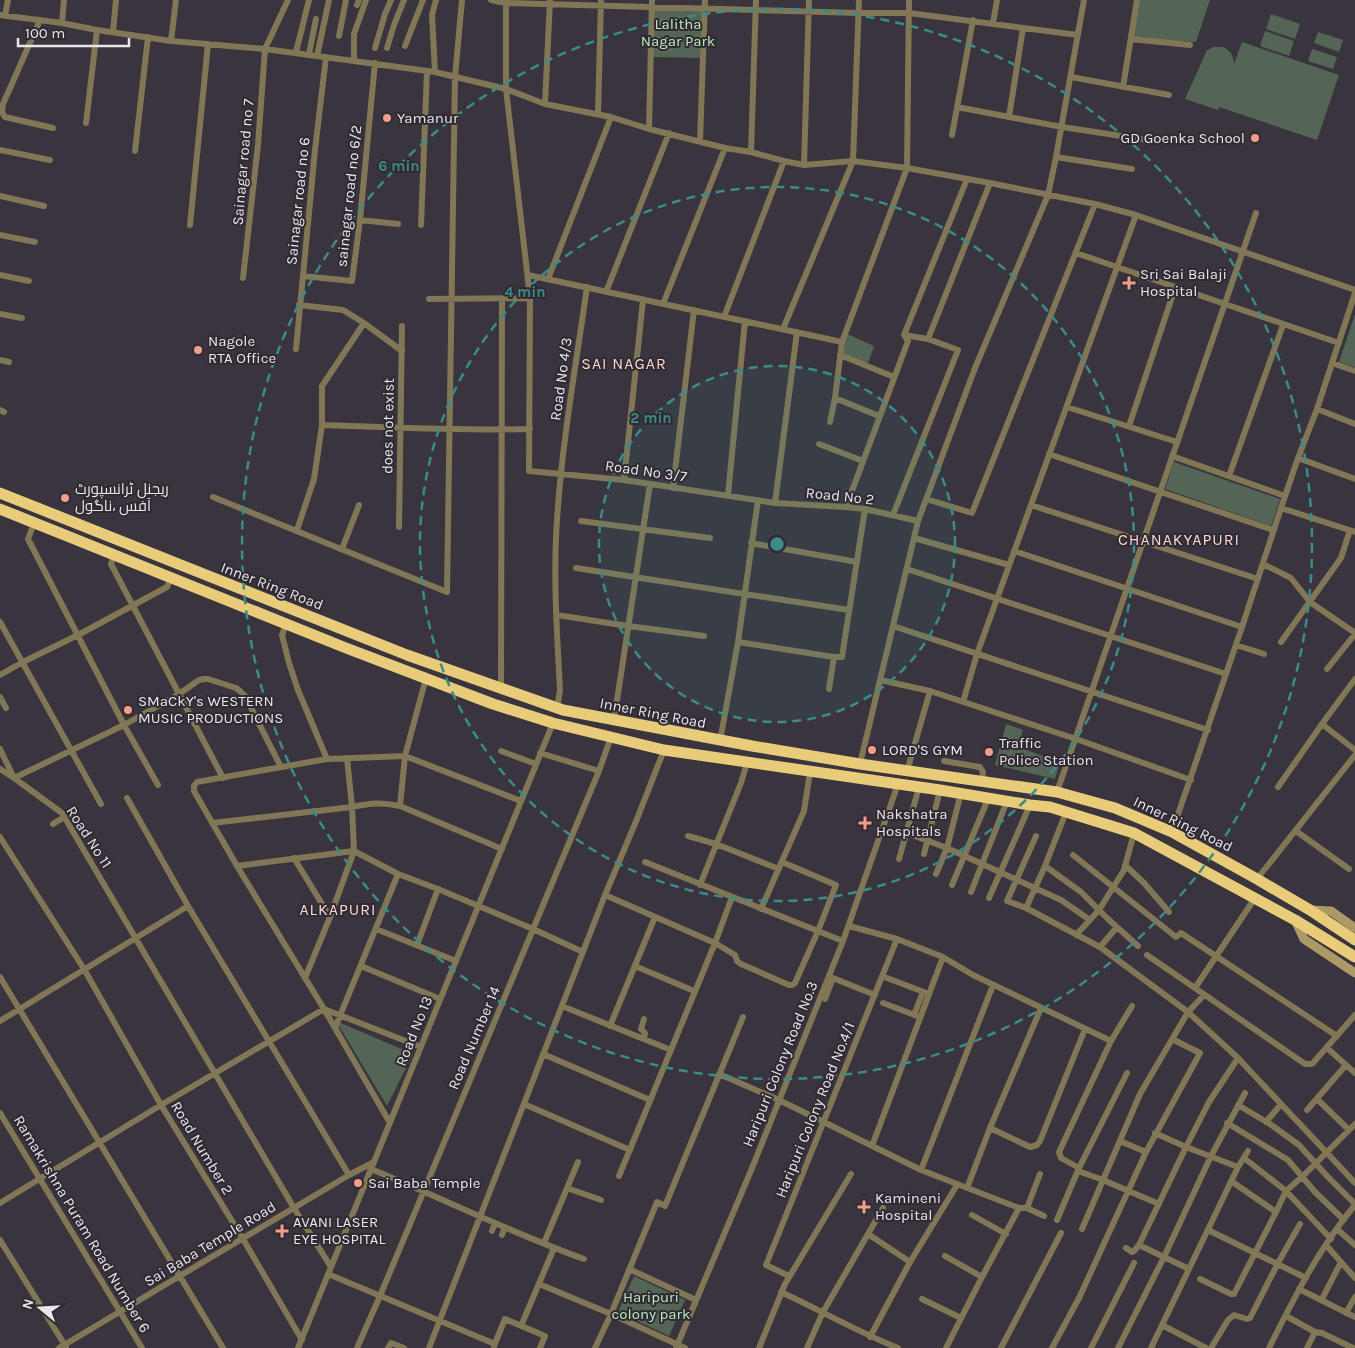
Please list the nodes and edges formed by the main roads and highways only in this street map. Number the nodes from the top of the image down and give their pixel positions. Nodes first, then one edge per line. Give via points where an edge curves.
1 (0, 493) edge
2 (0, 509) edge
3 (797, 754) junction
4 (782, 768) junction
5 (1355, 940) edge
6 (1355, 957) edge

1 - 3 highway, Inner Ring Road via 382,645 557,708
2 - 4 highway, Inner Ring Road via 493,704 553,723 664,750
3 - 4 highway
3 - 5 highway, Inner Ring Road via 1058,792 1114,808 1172,832 1310,910
4 - 6 highway, Inner Ring Road via 1050,807 1134,833 1295,920

